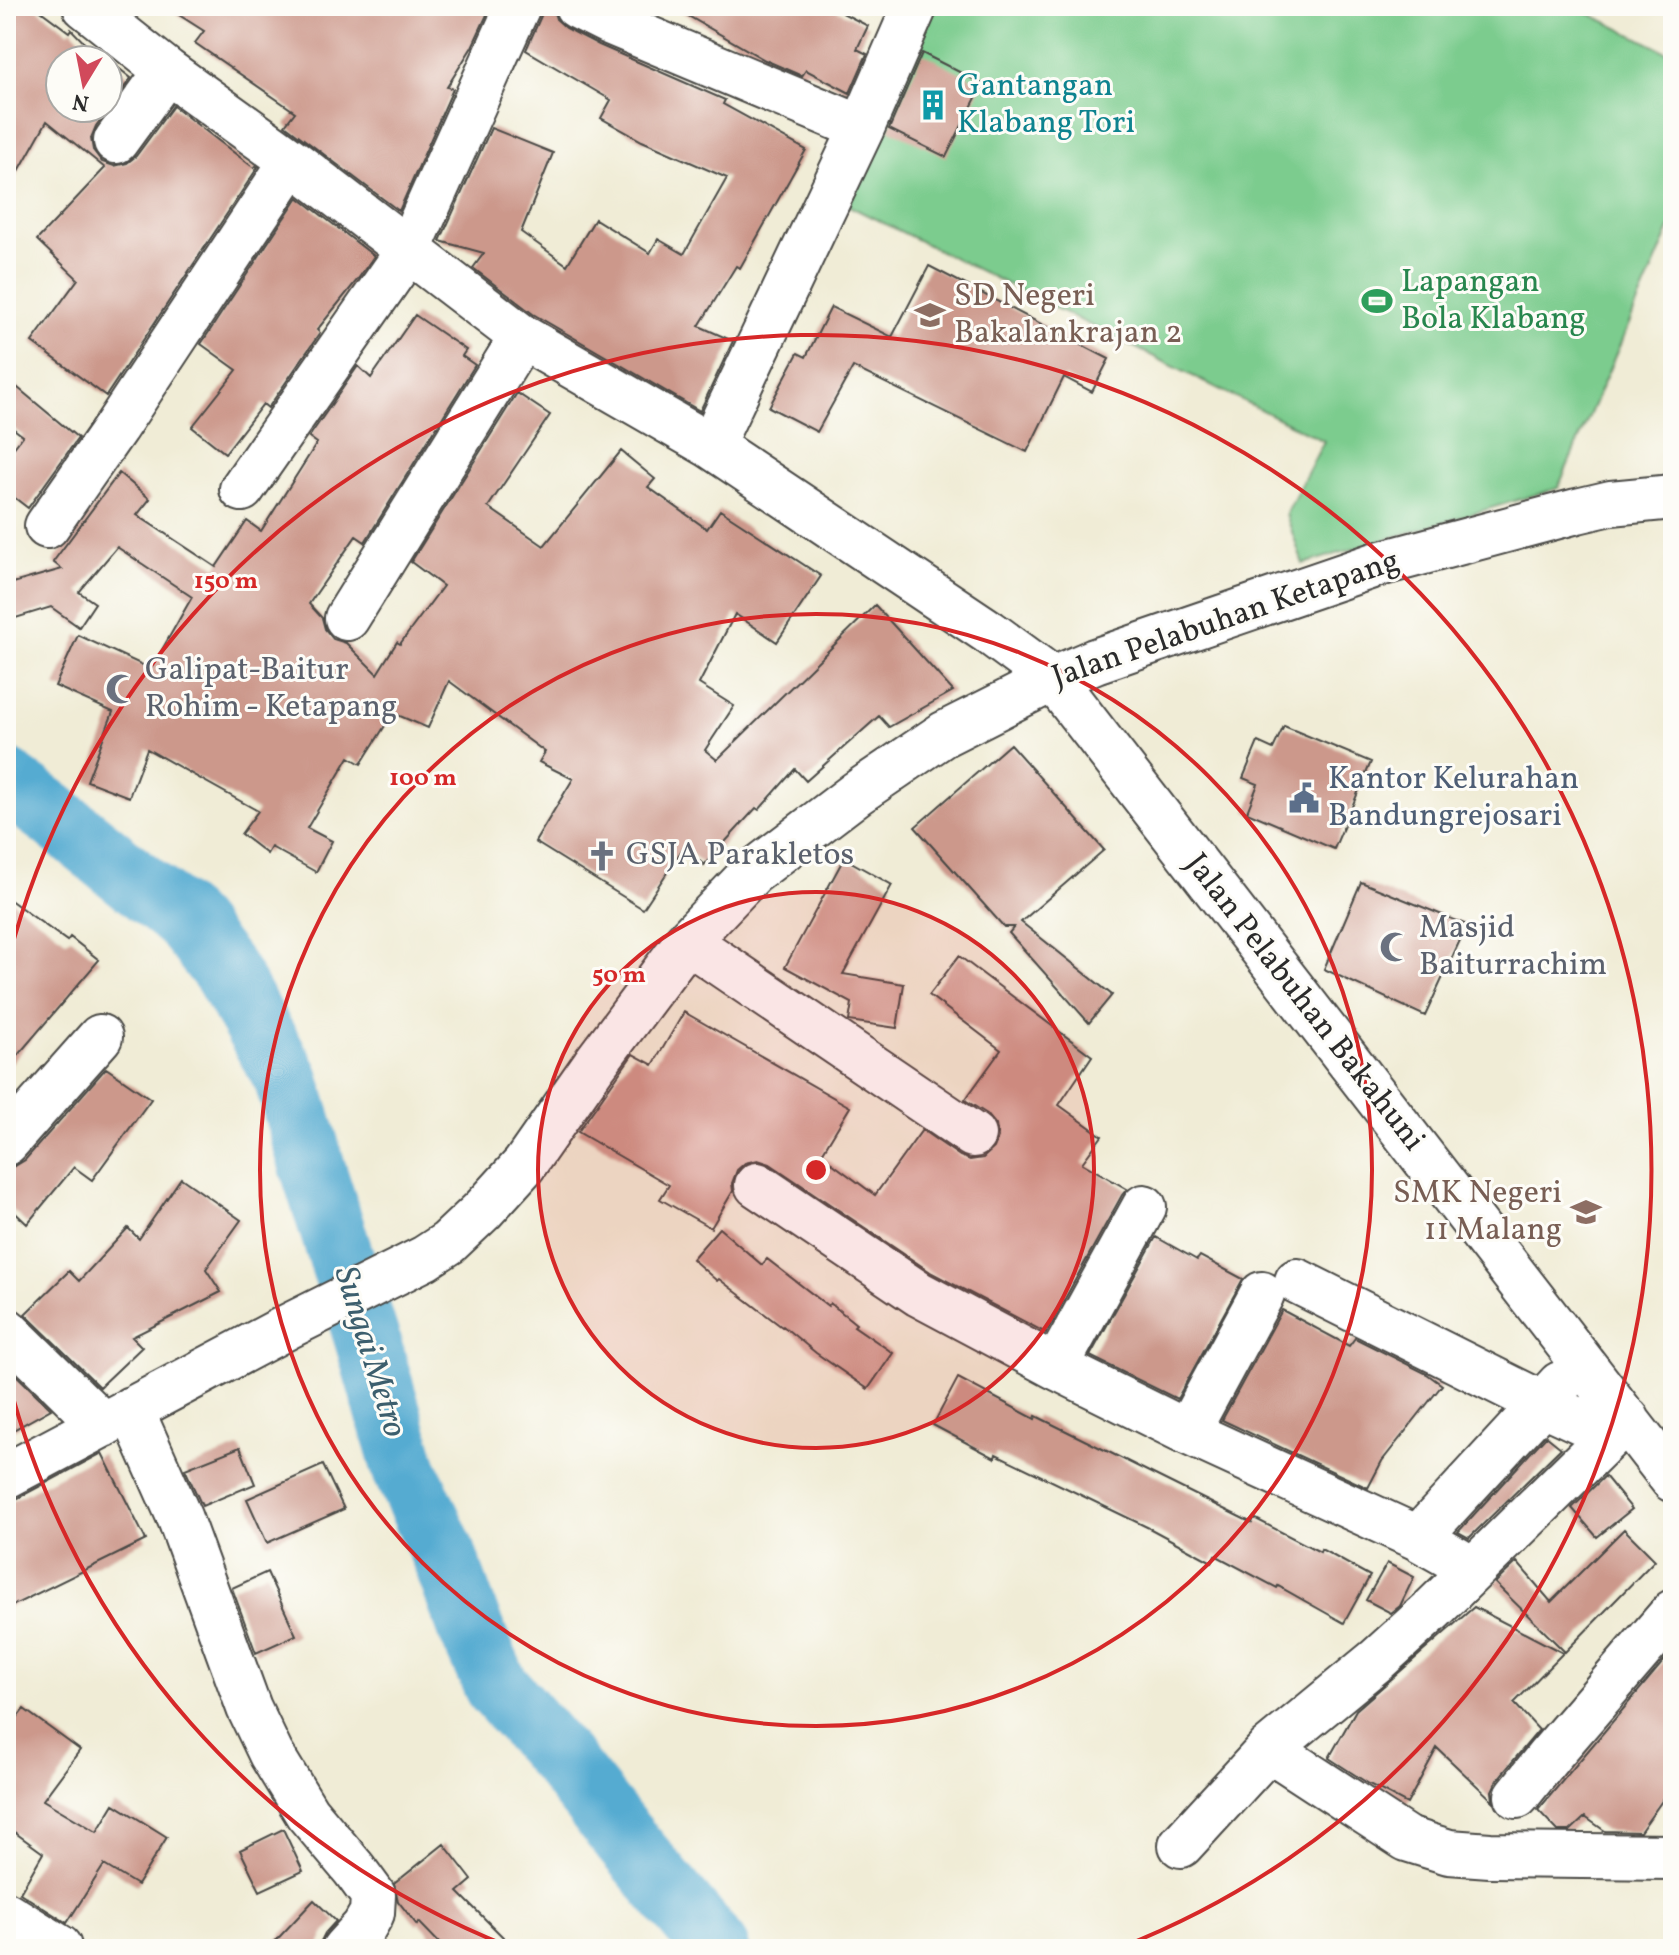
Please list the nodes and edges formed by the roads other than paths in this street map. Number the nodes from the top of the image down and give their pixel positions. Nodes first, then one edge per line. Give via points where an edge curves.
1 (85, 6) edge
2 (518, 6) edge
3 (577, 6) edge
4 (915, 6) edge
5 (167, 71) junction
6 (862, 128) junction
7 (116, 141) dead end
8 (292, 161) junction
9 (408, 251) junction
10 (522, 337) junction
11 (711, 446) junction
12 (242, 489) dead end
13 (1673, 497) edge
14 (47, 526) dead end
15 (347, 618) dead end
16 (1053, 679) junction
17 (687, 941) junction
18 (100, 1037) dead end
19 (973, 1135) dead end
20 (6, 1143) edge
21 (757, 1185) dead end
22 (1144, 1207) dead end
23 (6, 1330) edge
24 (1581, 1362) junction
25 (1056, 1367) junction
26 (1541, 1403) junction
27 (117, 1417) junction
28 (1619, 1427) junction
29 (1187, 1432) junction
30 (6, 1476) edge
31 (1673, 1480) edge
32 (1418, 1538) junction
33 (1457, 1560) dead end
34 (1673, 1612) edge
35 (1269, 1749) junction
36 (1517, 1796) dead end
37 (1181, 1845) dead end
38 (1673, 1857) edge
39 (6, 1914) edge
40 (59, 1947) edge
41 (344, 1949) edge

1 - 5 street, Jalan Pelabuhan Bakahuni
2 - 9 street
3 - 6 street
4 - 6 street
5 - 7 street
5 - 8 street, Jalan Pelabuhan Bakahuni
6 - 11 street
8 - 9 street, Jalan Pelabuhan Bakahuni
8 - 14 street
9 - 10 street, Jalan Pelabuhan Bakahuni
9 - 12 street
10 - 11 street, Jalan Pelabuhan Bakahuni
10 - 15 street
11 - 16 street, Jalan Pelabuhan Bakahuni
13 - 16 street, Jalan Pelabuhan Ketapang via 1611,503 1375,565
16 - 17 street, Jalan Pelabuhan Ketapang via 944,734 857,793 752,873
16 - 24 street, Jalan Pelabuhan Bakahuni
17 - 19 street
17 - 27 street, Jalan Pelabuhan Ketapang via 524,1165 448,1243
18 - 20 street
21 - 25 street via 919,1294
22 - 25 street
23 - 27 street
24 - 26 street
24 - 28 street, Jalan Pelabuhan Bakahuni
25 - 29 street
26 - 28 street
26 - 29 street via 1279,1288
26 - 32 street
27 - 30 street, Jalan Pelabuhan Ketapang
27 - 41 street via 180,1519 271,1754 307,1813 373,1895 372,1913
28 - 31 street, Jalan Pelabuhan Bakahuni
28 - 35 street via 1432,1610
29 - 32 street
32 - 33 street
34 - 36 street
35 - 37 street
35 - 38 street via 1407,1839 1449,1852
39 - 40 street

